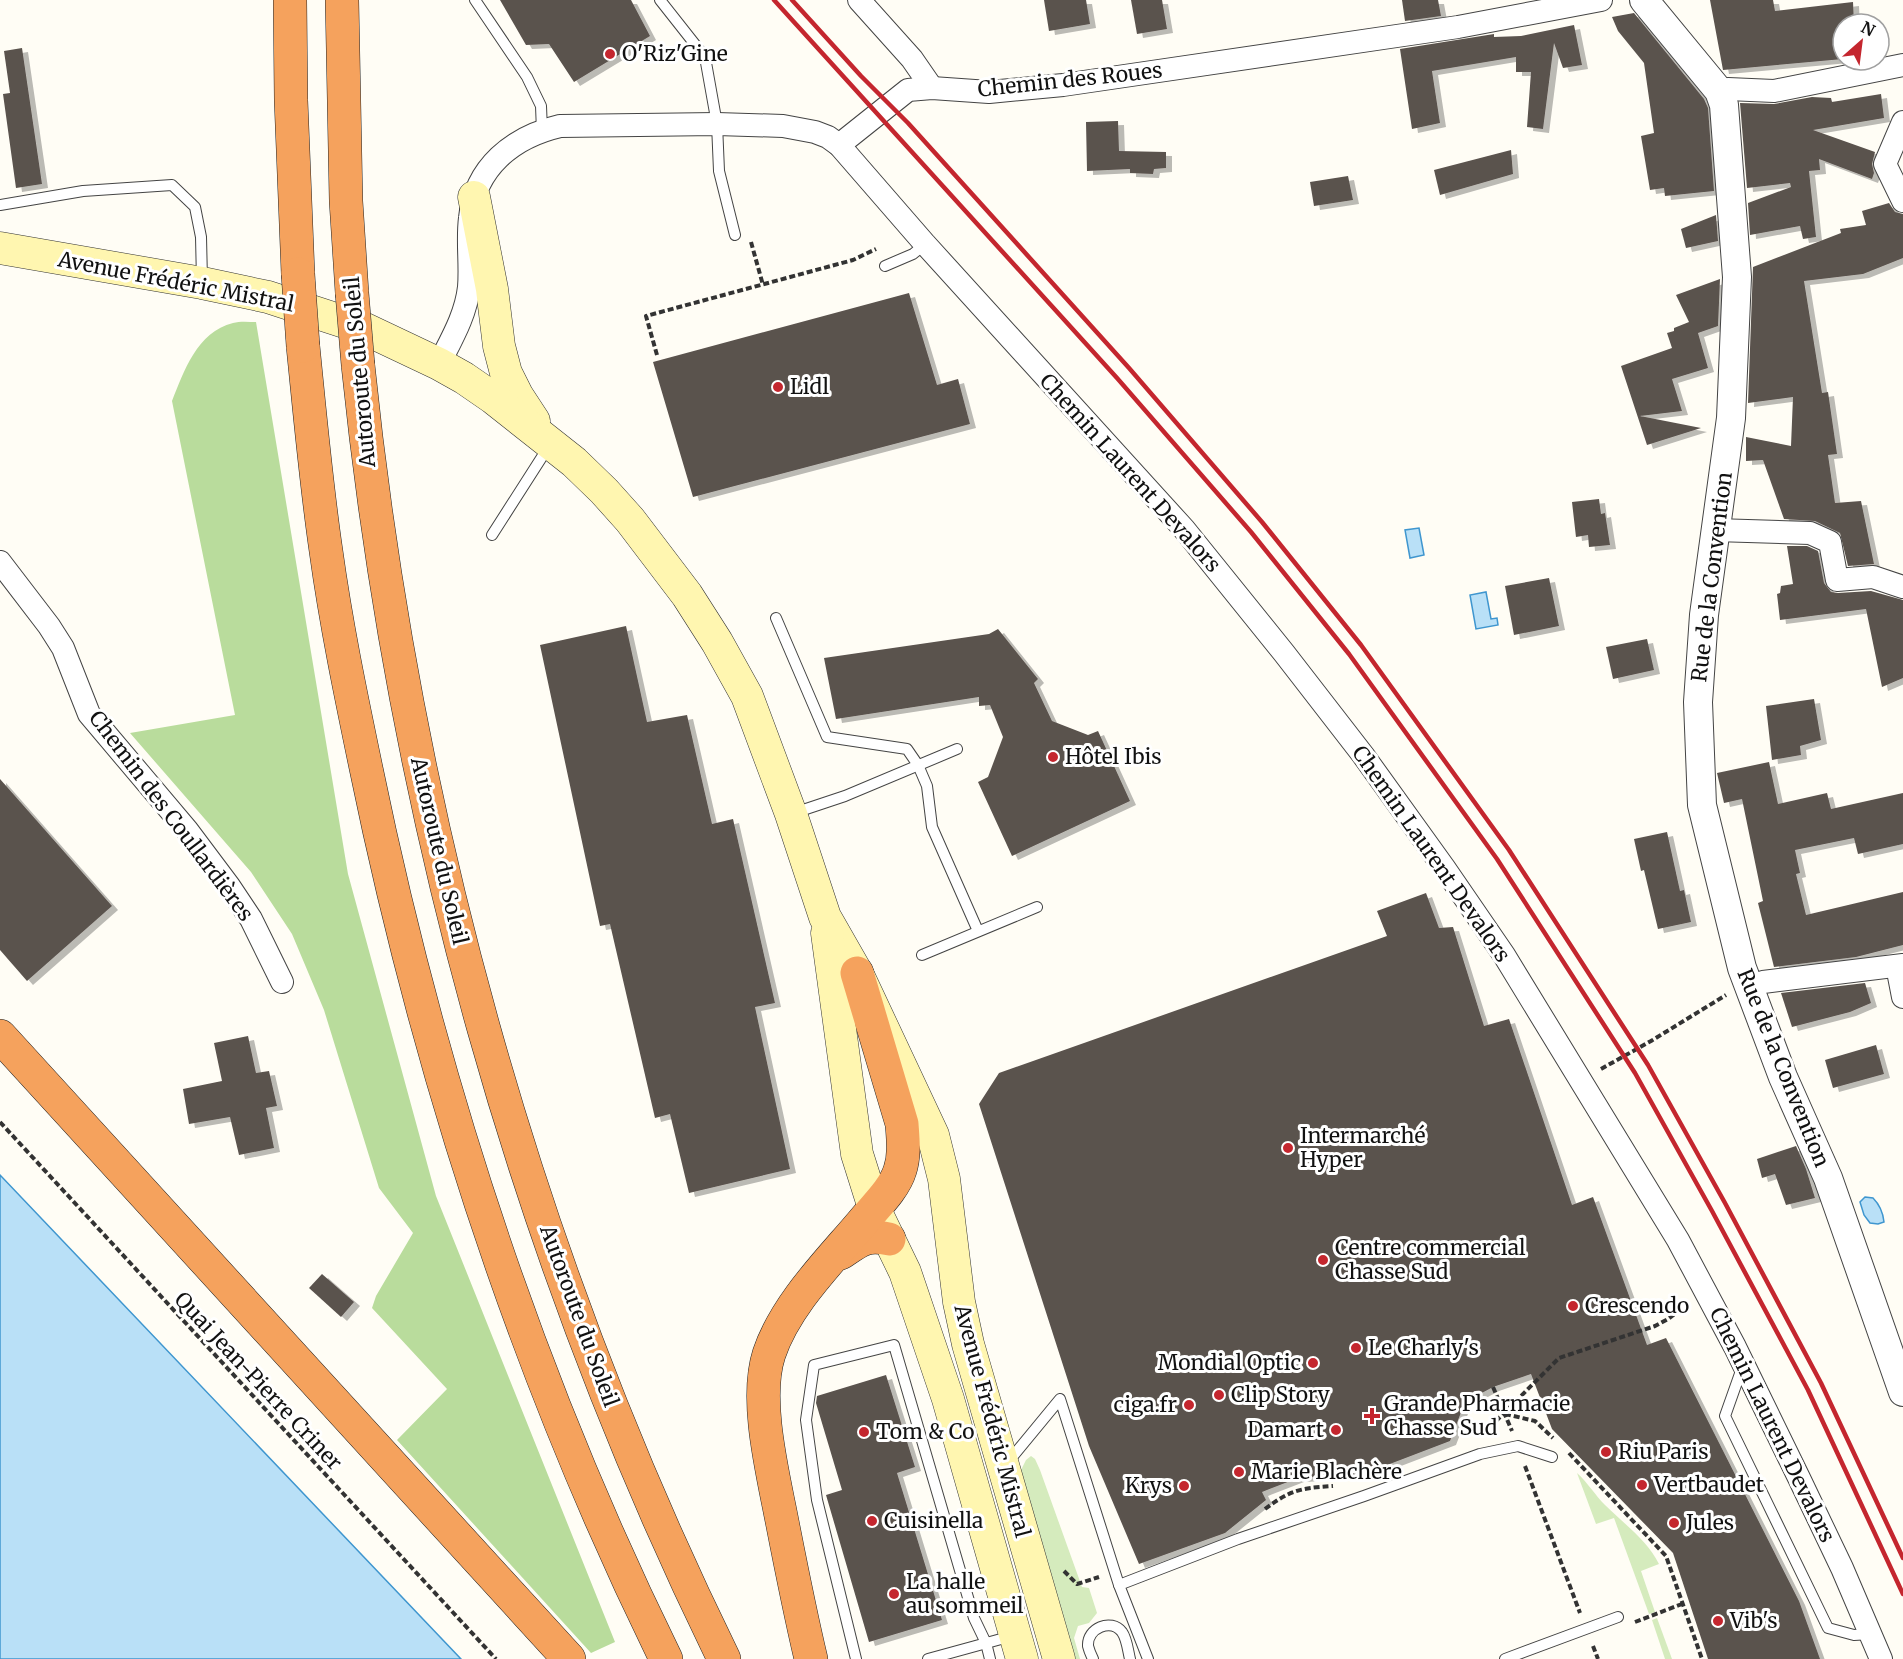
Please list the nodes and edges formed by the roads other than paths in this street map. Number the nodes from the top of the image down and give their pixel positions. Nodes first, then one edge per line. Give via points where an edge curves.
1 (290, 0) edge
2 (342, 0) edge
3 (475, 0) edge
4 (660, 0) edge
5 (859, 0) edge
6 (1601, 0) edge
7 (1644, 0) edge
8 (1903, 65) edge
9 (932, 88) junction
10 (1719, 91) junction
11 (1903, 122) edge
12 (717, 124) junction
13 (542, 131) junction
14 (839, 145) junction
15 (474, 197) junction
16 (1903, 201) edge
17 (0, 205) edge
18 (735, 235) dead end
19 (925, 244) junction
20 (0, 248) edge
21 (885, 266) dead end
22 (202, 283) junction
23 (440, 364) junction
24 (551, 443) junction
25 (1715, 530) junction
26 (492, 535) dead end
27 (0, 562) edge
28 (1903, 587) edge
29 (776, 618) dead end
30 (957, 749) dead end
31 (918, 765) junction
32 (791, 814) junction
33 (1037, 907) dead end
34 (825, 917) junction
35 (978, 932) junction
36 (922, 955) dead end
37 (1900, 965) edge
38 (857, 973) junction
39 (282, 982) dead end
40 (1749, 986) junction
41 (1903, 997) edge
42 (0, 1036) edge
43 (902, 1124) junction
44 (857, 1154) junction
45 (874, 1208) junction
46 (889, 1239) junction
47 (832, 1259) junction
48 (1743, 1365) junction
49 (1903, 1392) edge
50 (1552, 1457) dead end
51 (1004, 1467) junction
52 (1119, 1585) junction
53 (1618, 1617) dead end
54 (1870, 1634) junction
55 (1029, 1635) edge
56 (569, 1659) edge
57 (666, 1659) edge
58 (724, 1659) edge
59 (811, 1659) edge
60 (856, 1659) edge
61 (928, 1659) edge
62 (990, 1659) edge
63 (1093, 1659) edge
64 (1130, 1659) edge
65 (1148, 1659) edge
66 (1505, 1659) edge
67 (1881, 1659) edge

1 - 57 highway, bridge via 298,274 313,453 326,554 382,847 437,1061 510,1289 561,1423
2 - 58 highway, Autoroute du Soleil, bridge via 346,201 367,457 403,688 434,836 487,1041 561,1272 620,1428
3 - 13 lane via 527,77 541,106
4 - 12 lane via 705,57
5 - 9 street via 912,59
6 - 9 street, Chemin des Roues via 1458,27 1063,85 989,92
7 - 10 street
8 - 10 street via 1774,91
9 - 14 street, Chemin des Roues via 908,90
10 - 25 street, Rue de la Convention via 1724,105 1737,277 1731,418
11 - 16 street via 1885,164
12 - 13 street via 570,126
12 - 14 street via 783,126 828,136
12 - 18 lane via 719,171
13 - 15 street via 518,141 496,160
14 - 19 street, Chemin Laurent Devalors
15 - 23 street via 465,309
15 - 24 main road via 506,373
17 - 22 lane via 83,191 172,185 195,207 201,237
19 - 21 lane
19 - 48 street, Chemin Laurent Devalors via 1184,529 1363,755 1504,955 1678,1240
20 - 22 main road, Avenue Frédéric Mistral
22 - 23 main road, Avenue Frédéric Mistral via 268,297 329,316
23 - 24 main road, Avenue Frédéric Mistral via 493,398
24 - 26 lane
24 - 32 main road, Avenue Frédéric Mistral via 630,520 699,614 747,696
25 - 28 street via 1810,533 1830,542 1838,580 1873,577
25 - 40 street, Rue de la Convention via 1698,702 1702,805
27 - 39 street, Chemin des Coullardières via 63,648 89,714 229,886 251,919
29 - 31 lane via 828,737 907,748
30 - 31 lane
31 - 32 lane
31 - 35 lane via 927,786 932,827
32 - 34 main road, Avenue Frédéric Mistral
33 - 35 lane
34 - 38 main road, Avenue Frédéric Mistral
34 - 44 main road, Avenue Frédéric Mistral
35 - 36 lane
37 - 40 street
37 - 41 street
38 - 43 highway
38 - 51 main road, Avenue Frédéric Mistral via 933,1135 944,1179 959,1302
40 - 49 street, Rue de la Convention via 1783,1077 1828,1178
42 - 56 highway
43 - 44 main road via 892,1147 868,1158
43 - 45 highway via 904,1149 900,1170
44 - 45 main road, Avenue Frédéric Mistral
45 - 46 main road, Avenue Frédéric Mistral
45 - 47 highway
46 - 47 highway via 874,1236 858,1241
46 - 55 main road, Avenue Frédéric Mistral via 905,1272 948,1399 988,1534
47 - 59 highway via 777,1332 764,1385 769,1454
48 - 54 street, Chemin Laurent Devalors
48 - 54 lane via 1725,1416 1828,1628 1854,1635
50 - 52 lane via 1518,1446 1480,1454
51 - 52 lane via 1060,1399
51 - 55 main road, Avenue Frédéric Mistral
52 - 65 lane
53 - 66 lane
54 - 67 street, Chemin Laurent Devalors
55 - 60 lane via 971,1608 894,1345 814,1365 806,1420 817,1500
55 - 61 lane
55 - 62 lane
63 - 64 lane via 1089,1638 1107,1625 1121,1631

